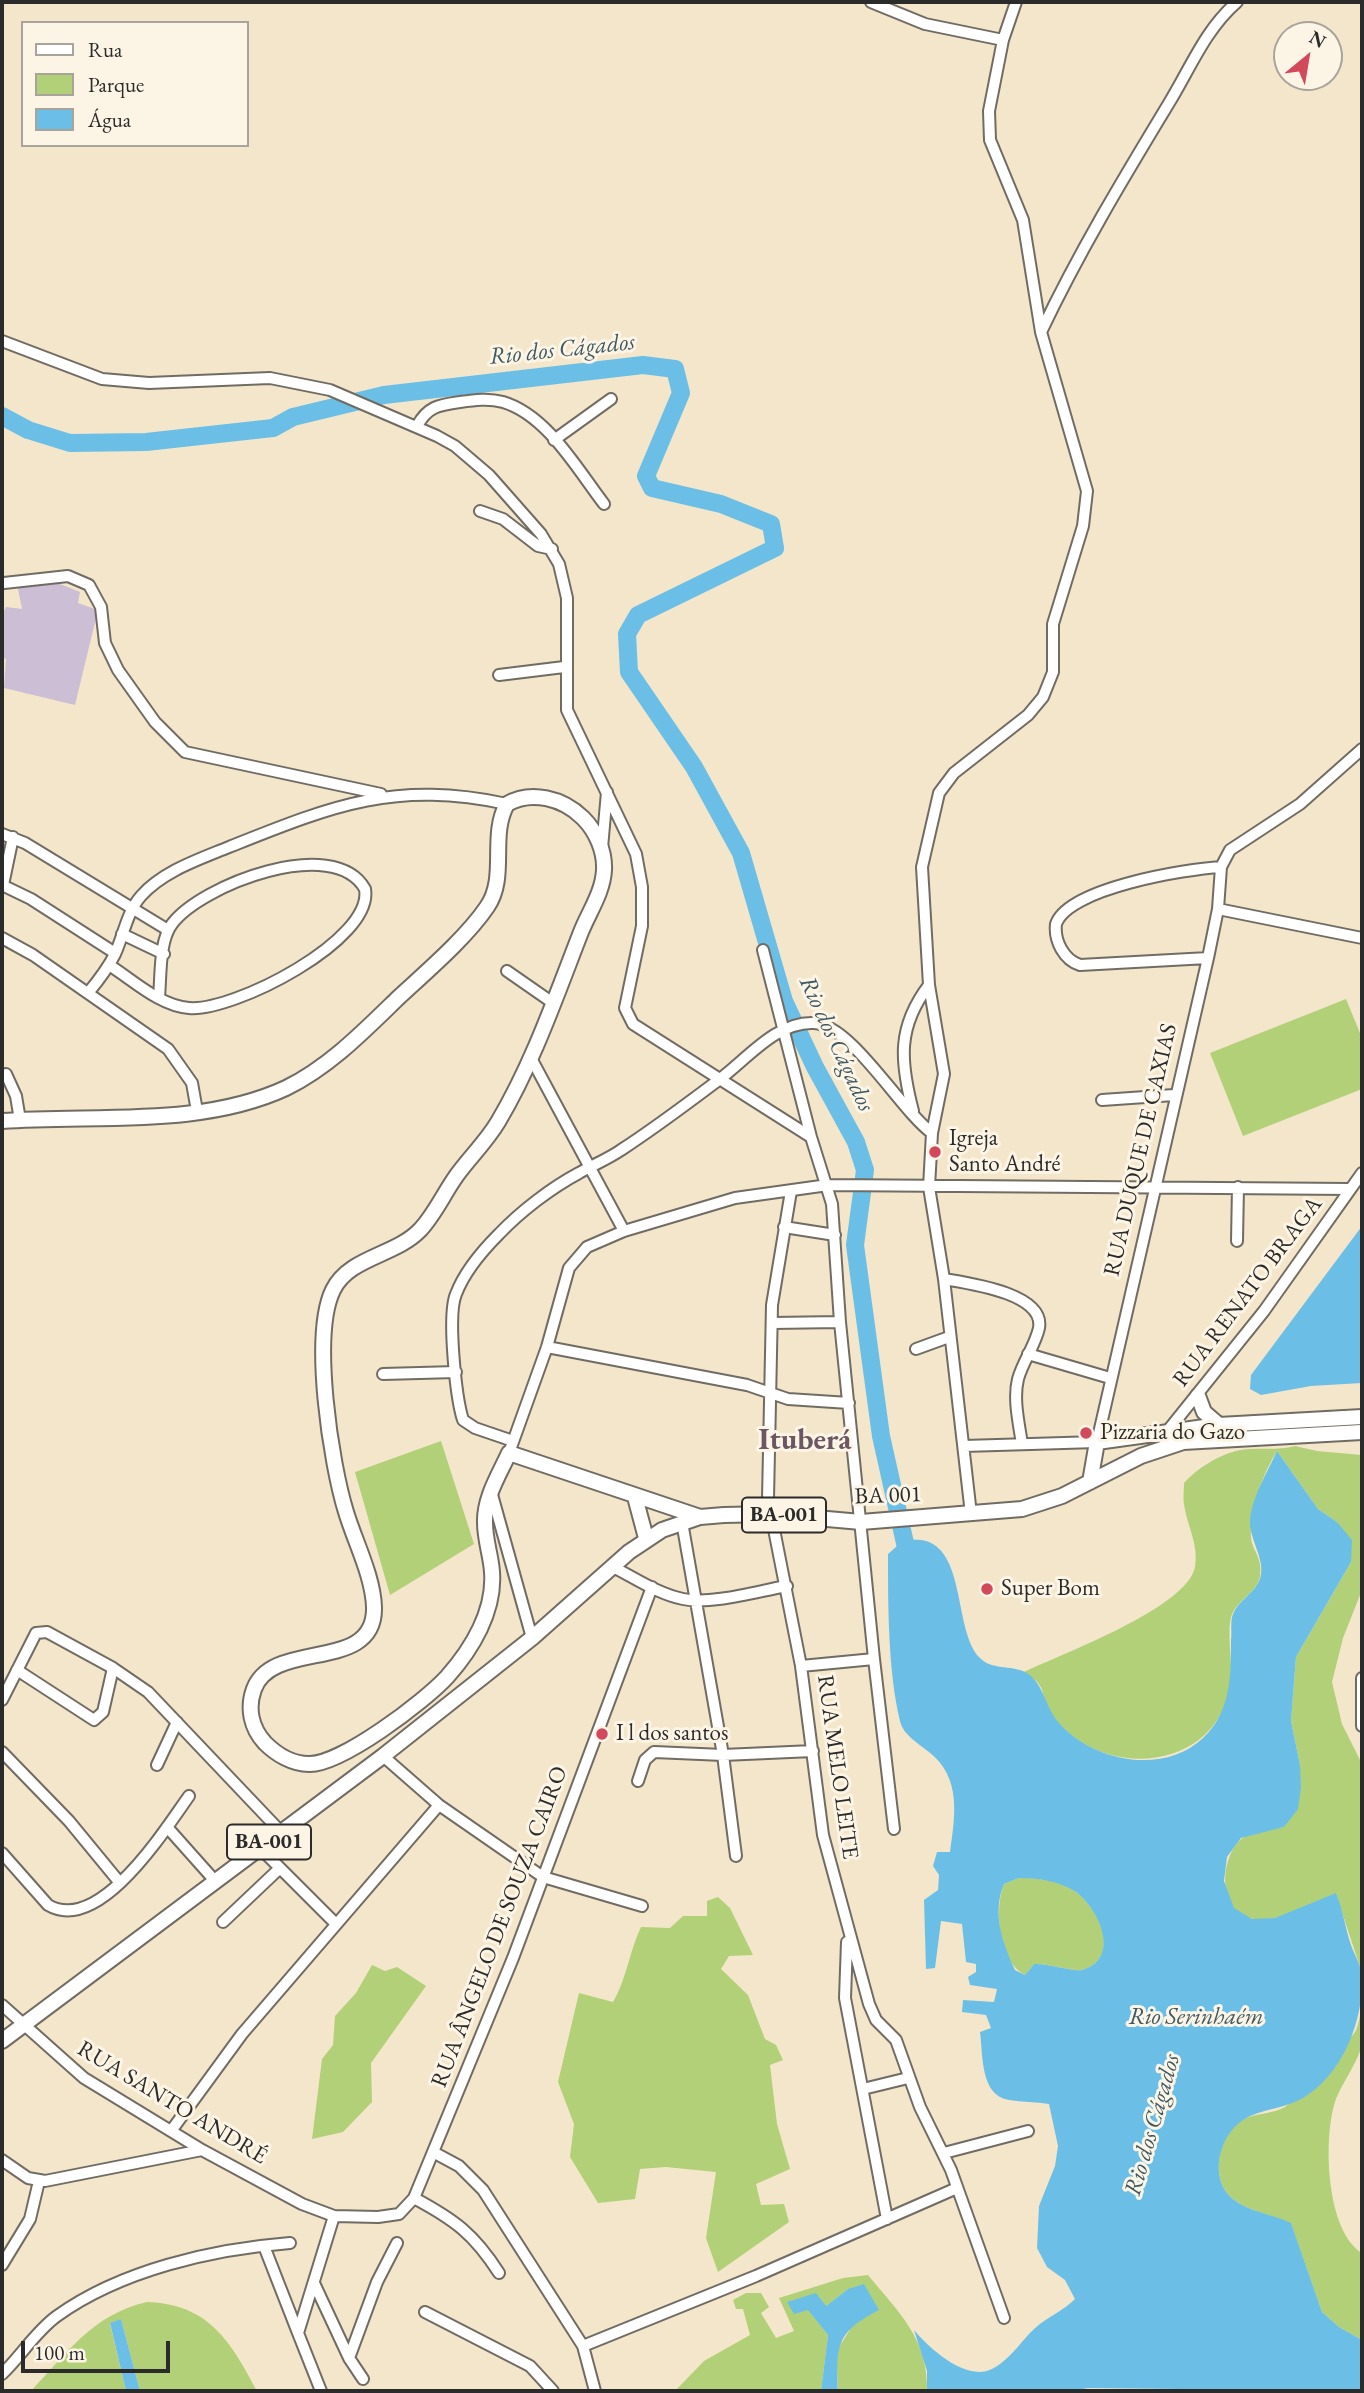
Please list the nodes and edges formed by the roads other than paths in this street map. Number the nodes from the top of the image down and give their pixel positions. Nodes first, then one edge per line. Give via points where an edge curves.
1 (871, 2) edge
2 (1016, 2) edge
3 (1237, 2) edge
4 (1003, 40) junction
5 (1041, 331) junction
6 (2, 341) edge
7 (611, 399) dead end
8 (417, 426) junction
9 (554, 440) junction
10 (604, 503) dead end
11 (480, 512) dead end
12 (552, 549) junction
13 (4, 583) dead end
14 (564, 667) junction
15 (499, 675) dead end
16 (1362, 749) edge
17 (607, 792) junction
18 (387, 795) junction
19 (508, 804) junction
20 (7, 836) edge
21 (602, 848) junction
22 (1221, 867) junction
23 (3, 885) edge
24 (1218, 908) junction
25 (132, 910) junction
26 (168, 930) junction
27 (122, 934) junction
28 (2, 938) edge
29 (1362, 938) edge
30 (763, 950) dead end
31 (115, 953) junction
32 (164, 954) junction
33 (1208, 958) junction
34 (109, 965) junction
35 (507, 971) dead end
36 (929, 985) junction
37 (88, 993) junction
38 (159, 997) junction
39 (553, 1003) junction
40 (786, 1028) junction
41 (531, 1058) junction
42 (6, 1074) dead end
43 (722, 1078) junction
44 (1174, 1095) junction
45 (1102, 1100) dead end
46 (197, 1111) junction
47 (20, 1120) junction
48 (2, 1121) edge
49 (916, 1122) junction
50 (932, 1133) junction
51 (811, 1138) junction
52 (589, 1168) junction
53 (1362, 1173) edge
54 (828, 1185) junction
55 (1154, 1185) junction
56 (1238, 1186) junction
57 (925, 1187) junction
58 (1350, 1189) junction
59 (791, 1191) junction
60 (785, 1227) junction
61 (624, 1231) junction
62 (835, 1235) junction
63 (1237, 1241) dead end
64 (944, 1279) junction
65 (840, 1322) junction
66 (772, 1323) junction
67 (949, 1337) junction
68 (547, 1347) junction
69 (916, 1349) dead end
70 (1028, 1354) junction
71 (457, 1372) junction
72 (383, 1374) dead end
73 (1110, 1378) junction
74 (771, 1393) junction
75 (1198, 1396) junction
76 (849, 1404) junction
77 (1362, 1417) edge
78 (1219, 1424) junction
79 (1362, 1432) edge
80 (1166, 1433) junction
81 (1097, 1442) junction
82 (1021, 1444) junction
83 (964, 1446) junction
84 (511, 1447) junction
85 (1090, 1482) junction
86 (491, 1491) junction
87 (635, 1497) junction
88 (771, 1514) junction
89 (971, 1514) junction
90 (700, 1517) junction
91 (682, 1522) junction
92 (865, 1522) junction
93 (646, 1538) junction
94 (613, 1567) junction
95 (787, 1586) junction
96 (652, 1587) junction
97 (696, 1600) junction
98 (532, 1638) junction
99 (874, 1659) junction
100 (801, 1666) junction
101 (113, 1668) junction
102 (17, 1671) junction
103 (1362, 1678) edge
104 (2, 1700) edge
105 (177, 1723) junction
106 (1362, 1726) edge
107 (813, 1751) junction
108 (2, 1752) edge
109 (723, 1755) junction
110 (383, 1756) junction
111 (157, 1765) dead end
112 (638, 1781) dead end
113 (189, 1796) dead end
114 (439, 1805) junction
115 (167, 1827) junction
116 (894, 1829) dead end
117 (282, 1833) junction
118 (260, 1848) junction
119 (2, 1853) edge
120 (736, 1856) dead end
121 (280, 1868) junction
122 (543, 1878) junction
123 (216, 1882) junction
124 (120, 1883) junction
125 (642, 1906) dead end
126 (223, 1922) dead end
127 (335, 1923) junction
128 (848, 1935) junction
129 (2, 2005) edge
130 (24, 2023) junction
131 (2, 2041) edge
132 (908, 2078) junction
133 (863, 2089) junction
134 (171, 2131) junction
135 (1028, 2131) dead end
136 (202, 2150) junction
137 (433, 2151) junction
138 (944, 2153) junction
139 (2, 2160) edge
140 (39, 2181) junction
141 (957, 2188) junction
142 (414, 2198) junction
143 (334, 2216) junction
144 (887, 2219) junction
145 (290, 2243) dead end
146 (397, 2243) dead end
147 (264, 2246) junction
148 (2, 2265) edge
149 (499, 2273) dead end
150 (314, 2283) junction
151 (425, 2312) dead end
152 (1004, 2318) dead end
153 (298, 2333) junction
154 (583, 2346) junction
155 (348, 2358) junction
156 (2, 2374) edge
157 (363, 2378) dead end
158 (321, 2391) edge
159 (553, 2391) edge
160 (595, 2391) edge

1 - 4 street via 925,24
2 - 4 street
3 - 5 street via 1204,38 1075,259
4 - 5 street via 989,111 990,139 1023,220
5 - 36 street via 1087,491 1083,526 1053,624 1053,672 1042,697 1028,715 954,773 939,793 922,867
6 - 8 street via 102,379 149,383 270,378 348,395
7 - 9 street
8 - 9 street via 429,408 489,400 518,408
8 - 12 street via 455,446 489,475
9 - 10 street
11 - 12 street via 503,519 538,547
12 - 14 street via 567,598
13 - 18 street via 68,576 89,585 101,607 105,643 118,670 155,722 185,752
14 - 15 street
14 - 17 street via 571,723
16 - 22 street via 1300,804 1241,839
17 - 21 street
17 - 43 street via 636,854 642,887 640,946 626,1015 642,1030
18 - 19 street via 457,796
18 - 25 street via 315,813 202,858 150,887
19 - 21 main road via 524,796 561,802 587,821
19 - 46 main road via 498,831 496,883 488,906 408,989 345,1048 288,1087 236,1105
20 - 23 street
20 - 25 street
21 - 39 main road via 603,881
22 - 24 street, RUA DUQUE DE CAXIAS
22 - 33 street via 1162,875 1094,896 1069,906 1056,924 1067,959 1080,965
23 - 31 street
24 - 29 street
24 - 33 street, RUA DUQUE DE CAXIAS
25 - 26 street
25 - 27 street
26 - 32 street
26 - 38 street via 179,916 211,894 272,868 336,869 358,879 365,888 366,904 351,926 323,951 284,975 213,1007 186,1008
27 - 31 street
27 - 32 street
28 - 37 street
30 - 40 street
31 - 34 street
32 - 38 street
33 - 44 street, RUA DUQUE DE CAXIAS
34 - 37 street
34 - 38 street
35 - 39 street
36 - 49 street via 903,1035 907,1089
36 - 50 street via 944,1074
37 - 46 street via 177,1058 192,1083
39 - 41 main road
40 - 43 street
40 - 49 street via 823,1024 836,1033 862,1055
40 - 51 street
41 - 52 street
41 - 86 main road via 497,1124 418,1232 352,1269 333,1290 326,1316 329,1438 374,1613 366,1633 347,1648 282,1663 262,1675 251,1707 256,1731 266,1744 294,1762 334,1759 417,1704 448,1675 479,1631 490,1600 492,1573 484,1521
42 - 47 street
43 - 51 street
43 - 52 street
44 - 45 street
44 - 55 street, RUA DUQUE DE CAXIAS
46 - 47 main road
47 - 48 main road
49 - 50 street
50 - 57 street
51 - 54 street
52 - 61 street
52 - 71 street via 554,1188 500,1233 463,1281 452,1305
53 - 58 street, RUA RENATO BRAGA
54 - 57 street
54 - 59 street
54 - 62 street
55 - 56 street
55 - 57 street
55 - 73 street, RUA DUQUE DE CAXIAS
56 - 58 street
56 - 63 street
57 - 64 street
58 - 75 street, RUA RENATO BRAGA
59 - 60 street, RUA MELO LEITE
59 - 61 street via 735,1198
60 - 62 street
60 - 66 street, RUA MELO LEITE
61 - 68 street via 587,1247 574,1260
62 - 65 street
64 - 67 street
64 - 70 street via 1009,1294 1030,1307 1039,1323
65 - 66 street
65 - 76 street
66 - 74 street, RUA MELO LEITE
67 - 69 street
67 - 83 street
68 - 74 street
68 - 84 street
70 - 73 street
70 - 82 street via 1017,1387
71 - 72 street
71 - 84 street via 463,1420
73 - 81 street, RUA DUQUE DE CAXIAS
74 - 76 street
74 - 88 street, RUA MELO LEITE via 767,1460
75 - 78 main road via 1204,1412
75 - 80 street, RUA RENATO BRAGA
76 - 92 street
77 - 78 main road
78 - 80 main road
79 - 85 main road, BA 001 via 1183,1442 1141,1456
80 - 81 main road
81 - 82 street
81 - 85 main road
82 - 83 street
83 - 89 street
84 - 86 main road
84 - 87 main road
85 - 89 main road, BA 001 via 1032,1506
86 - 98 street
87 - 90 main road
87 - 93 main road
88 - 90 main road, BA 001 / BA-001
88 - 92 main road, BA 001 / BA-001
88 - 95 street, RUA MELO LEITE
89 - 92 main road, BA 001
90 - 91 main road, BA-001
91 - 93 main road, BA-001
91 - 97 street
92 - 99 street
93 - 94 main road, BA-001
94 - 96 street
94 - 98 main road, BA-001
95 - 97 street
95 - 100 street, RUA MELO LEITE
96 - 97 street
96 - 122 street, RUA ÂNGELO DE SOUZA CAIRO
97 - 109 street
98 - 110 main road, BA-001
99 - 100 street
99 - 116 street
100 - 107 street, RUA MELO LEITE
101 - 102 street via 40,1630
101 - 102 street via 103,1712 94,1720
101 - 105 street via 148,1692
102 - 104 street
103 - 106 street
105 - 111 street
105 - 117 street
107 - 109 street
107 - 128 street, RUA MELO LEITE via 823,1835
108 - 124 street via 69,1821
109 - 112 street via 654,1752 645,1760
109 - 120 street
110 - 114 street
110 - 117 main road, BA-001
113 - 115 street
114 - 122 street
114 - 127 street
115 - 123 street
115 - 124 street
117 - 118 main road, BA-001
118 - 121 street
118 - 123 main road, BA-001
119 - 124 street via 40,1898 57,1910 86,1908
121 - 126 street
121 - 127 street
122 - 125 street
122 - 137 street, RUA ÂNGELO DE SOUZA CAIRO
123 - 130 main road, BA-001
127 - 134 street via 242,2034
128 - 132 street, RUA MELO LEITE via 873,2014 896,2040
128 - 133 street via 845,1998
129 - 130 street, RUA SANTO ANDRÉ
130 - 131 main road, BA-001
130 - 134 street, RUA SANTO ANDRÉ via 67,2066
132 - 133 street
132 - 138 street, RUA MELO LEITE
133 - 144 street
134 - 136 street, RUA SANTO ANDRÉ
135 - 138 street
136 - 140 street
136 - 143 street, RUA SANTO ANDRÉ via 302,2204
137 - 142 street, RUA ÂNGELO DE SOUZA CAIRO
137 - 154 street via 465,2171 483,2190
138 - 141 street, RUA MELO LEITE
139 - 140 street
140 - 148 street via 30,2219
141 - 144 street
141 - 152 street, RUA MELO LEITE
142 - 143 street via 404,2211 392,2215
142 - 149 street via 471,2234
143 - 150 street
144 - 154 street
145 - 147 street
146 - 155 street
147 - 153 street
147 - 156 street via 174,2261 88,2298 55,2318
150 - 153 street
150 - 155 street
151 - 159 street via 514,2356
153 - 158 street
154 - 160 street
155 - 157 street

